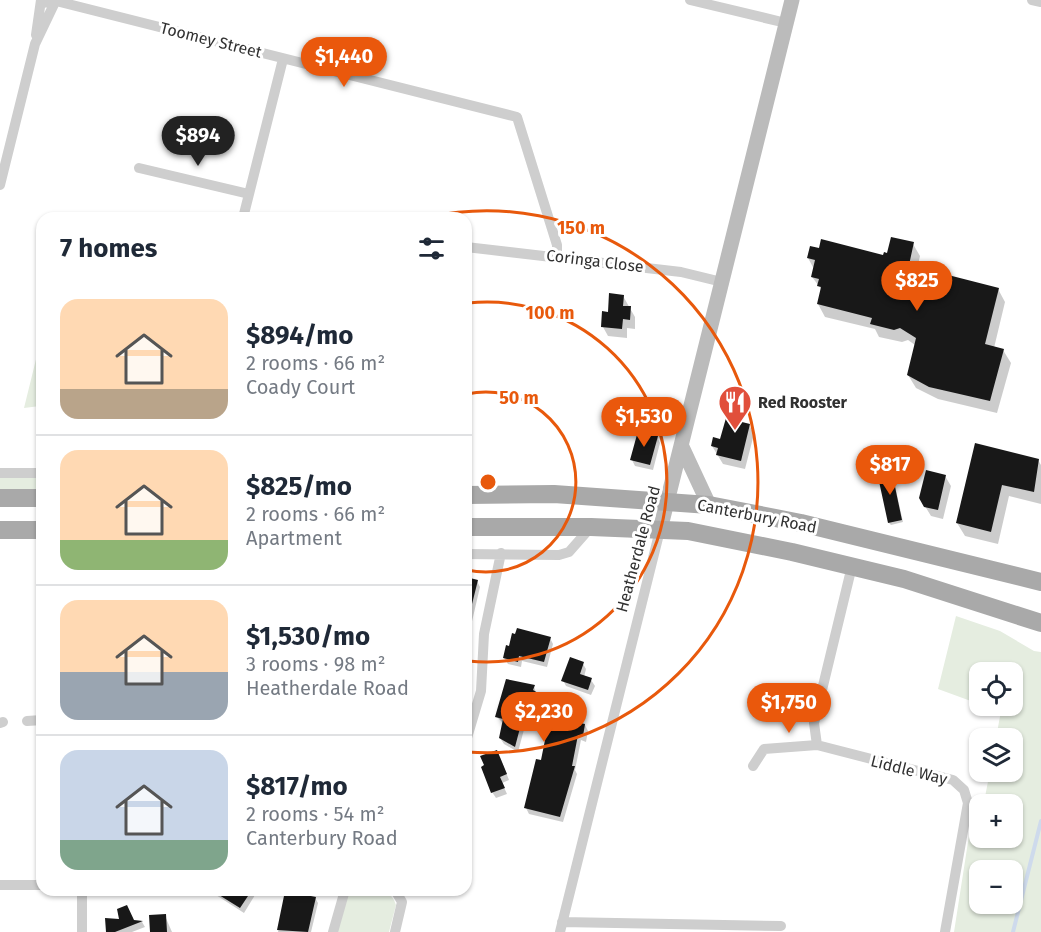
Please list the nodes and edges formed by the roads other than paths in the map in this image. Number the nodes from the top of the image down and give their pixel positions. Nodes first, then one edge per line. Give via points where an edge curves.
1 (690, 0) edge
2 (792, 0) edge
3 (1032, 0) edge
4 (41, 1) edge
5 (56, 1) edge
6 (1041, 2) edge
7 (786, 23) junction
8 (35, 44) junction
9 (283, 59) junction
10 (140, 168) dead end
11 (0, 184) edge
12 (249, 194) junction
13 (244, 212) edge
14 (472, 248) edge
15 (557, 257) junction
16 (722, 282) junction
17 (682, 447) junction
18 (0, 473) edge
19 (36, 473) edge
20 (472, 495) edge
21 (0, 498) edge
22 (36, 498) edge
23 (668, 501) junction
24 (709, 505) junction
25 (472, 527) edge
26 (591, 527) junction
27 (0, 530) edge
28 (36, 530) edge
29 (660, 530) junction
30 (472, 554) edge
31 (501, 554) junction
32 (852, 566) junction
33 (1041, 582) edge
34 (1041, 623) edge
35 (36, 720) edge
36 (27, 721) dead end
37 (472, 721) edge
38 (817, 745) junction
39 (753, 766) dead end
40 (0, 885) edge
41 (36, 885) edge
42 (82, 896) edge
43 (343, 896) edge
44 (398, 896) edge
45 (781, 926) dead end
46 (561, 927) edge
47 (82, 932) edge
48 (333, 932) edge
49 (395, 932) edge
50 (945, 932) edge

1 - 7 street
2 - 7 main road, Heatherdale Road
3 - 6 street
4 - 5 street, Toomey Street
4 - 8 street
5 - 8 street
5 - 9 street, Toomey Street
7 - 16 main road, Heatherdale Road
8 - 11 street
9 - 12 street
9 - 15 street, Toomey Street via 517,117 557,245
10 - 12 street
12 - 13 street
14 - 15 street, Coringa Close
15 - 16 street, Coringa Close via 681,272
16 - 17 main road, Heatherdale Road
17 - 23 main road, Heatherdale Road
17 - 24 main road
18 - 19 street
20 - 23 main road, Canterbury Road via 554,494
21 - 22 main road
23 - 24 main road, Canterbury Road
23 - 29 main road, Heatherdale Road
24 - 33 main road, Canterbury Road via 801,523
25 - 26 main road, Canterbury Road
26 - 29 main road, Canterbury Road
26 - 31 street via 569,552
27 - 28 main road
29 - 32 main road, Canterbury Road via 688,531
29 - 46 street, Heatherdale Road
30 - 31 street
31 - 37 street via 484,634 481,691
32 - 34 main road, Canterbury Road
32 - 38 street via 814,723
35 - 36 street
38 - 39 street, Liddle Way via 764,749
38 - 50 street, Liddle Way via 953,780 964,790 968,803
40 - 41 street
42 - 47 street
43 - 48 street
44 - 49 street via 402,902
45 - 46 street

